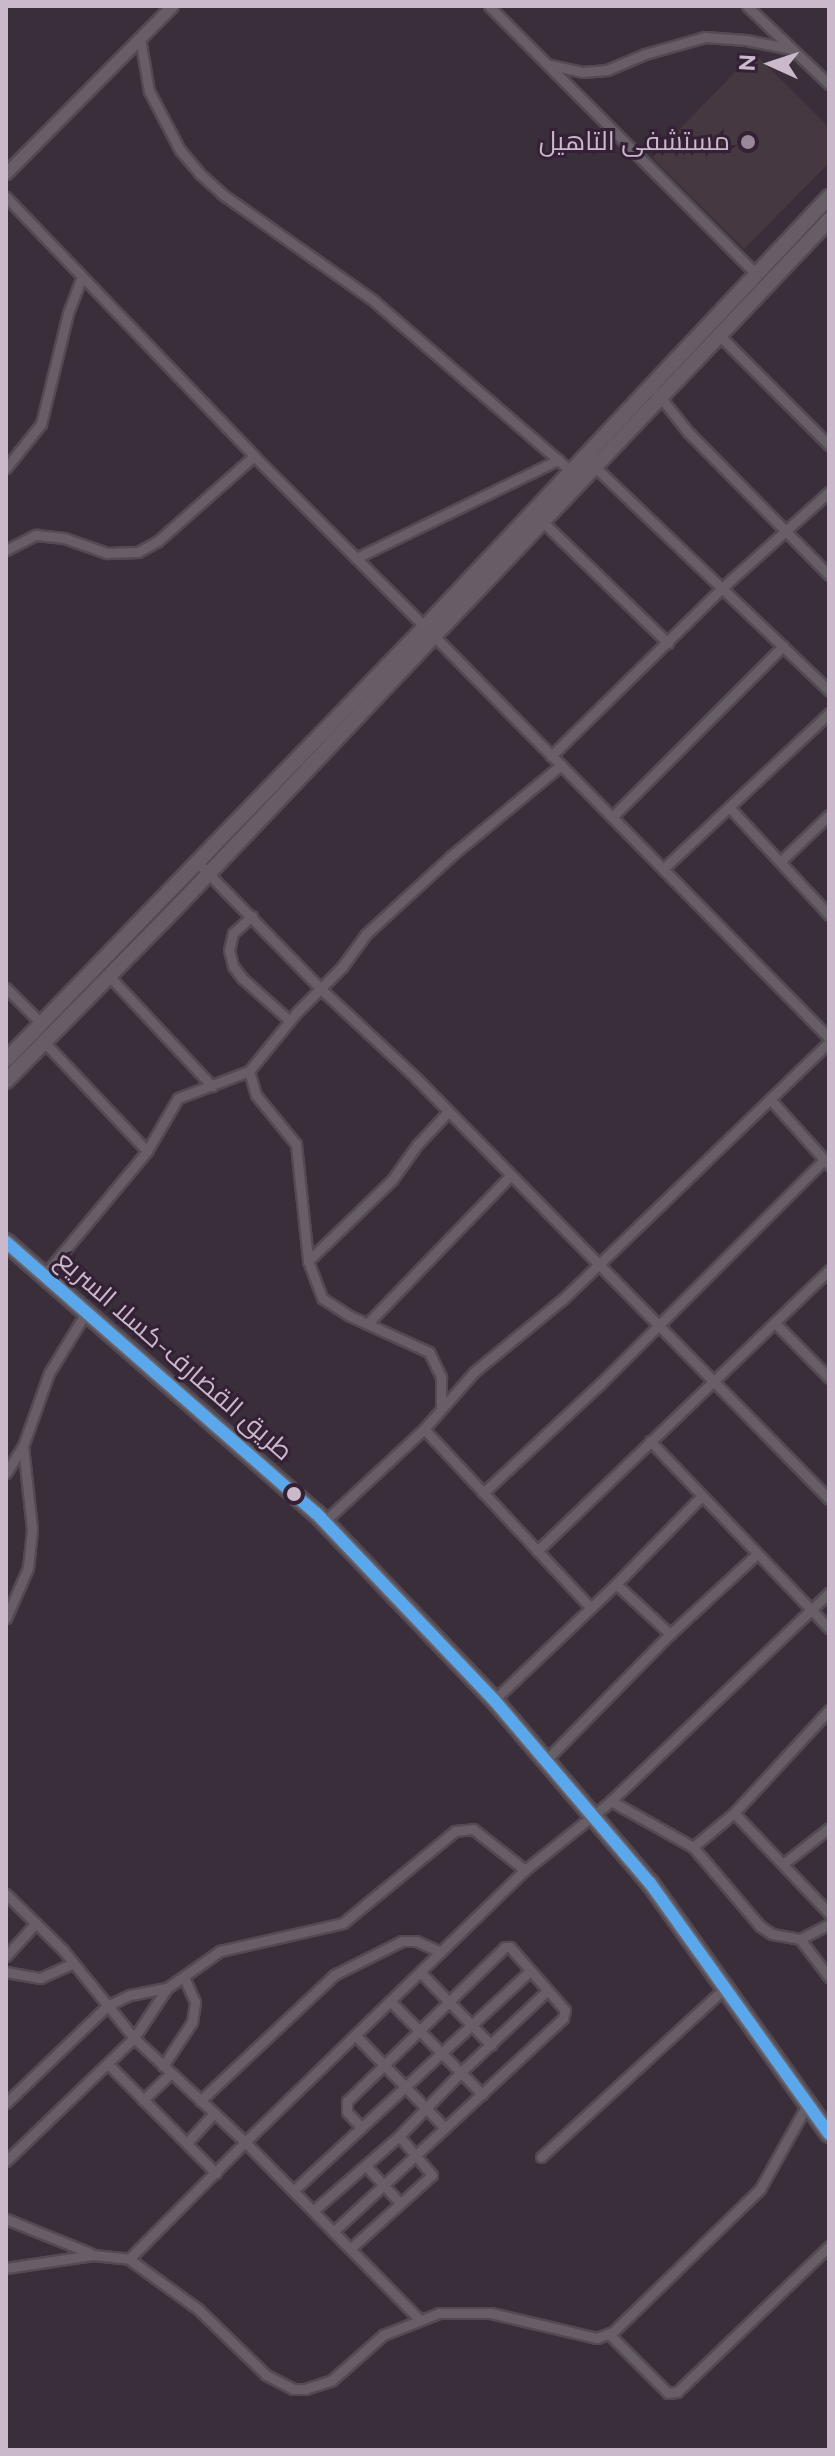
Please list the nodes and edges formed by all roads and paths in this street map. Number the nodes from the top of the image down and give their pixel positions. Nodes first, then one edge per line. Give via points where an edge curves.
1 (489, 6) edge
2 (747, 6) edge
3 (165, 8) edge
4 (140, 38) junction
5 (791, 49) junction
6 (548, 65) junction
7 (829, 84) edge
8 (6, 173) edge
9 (6, 197) edge
10 (829, 197) edge
11 (829, 220) edge
12 (756, 274) junction
13 (81, 279) junction
14 (719, 335) junction
15 (653, 385) junction
16 (661, 399) junction
17 (829, 445) edge
18 (254, 456) junction
19 (558, 460) junction
20 (595, 467) junction
21 (6, 468) edge
22 (576, 476) junction
23 (829, 492) edge
24 (543, 522) junction
25 (783, 529) junction
26 (6, 550) edge
27 (356, 558) junction
28 (829, 575) edge
29 (723, 587) junction
30 (430, 631) junction
31 (668, 643) junction
32 (783, 646) junction
33 (829, 691) edge
34 (829, 713) edge
35 (551, 756) junction
36 (561, 765) junction
37 (730, 808) junction
38 (829, 815) edge
39 (612, 817) junction
40 (781, 861) junction
41 (203, 868) junction
42 (663, 869) junction
43 (829, 915) edge
44 (252, 916) junction
45 (109, 976) junction
46 (6, 988) edge
47 (322, 990) junction
48 (290, 1021) junction
49 (42, 1024) junction
50 (829, 1040) edge
51 (44, 1042) junction
52 (6, 1060) edge
53 (249, 1071) junction
54 (6, 1081) edge
55 (212, 1086) junction
56 (770, 1099) junction
57 (448, 1112) junction
58 (147, 1151) junction
59 (827, 1163) edge
60 (510, 1176) junction
61 (6, 1242) edge
62 (308, 1261) junction
63 (599, 1265) junction
64 (829, 1270) edge
65 (45, 1274) junction
66 (87, 1311) junction
67 (775, 1323) junction
68 (367, 1324) junction
69 (658, 1326) junction
70 (828, 1375) edge
71 (712, 1381) junction
72 (440, 1410) junction
73 (424, 1429) junction
74 (650, 1441) junction
75 (23, 1446) junction
76 (6, 1473) edge
77 (483, 1493) junction
78 (701, 1497) junction
79 (829, 1499) edge
80 (325, 1521) junction
81 (537, 1551) junction
82 (756, 1555) junction
83 (616, 1584) junction
84 (829, 1593) edge
85 (590, 1607) junction
86 (811, 1610) junction
87 (6, 1618) edge
88 (829, 1628) edge
89 (670, 1634) junction
90 (494, 1700) junction
91 (829, 1710) edge
92 (547, 1759) junction
93 (611, 1801) junction
94 (734, 1813) junction
95 (594, 1815) junction
96 (829, 1828) edge
97 (693, 1847) junction
98 (783, 1864) junction
99 (525, 1870) junction
100 (6, 1894) edge
101 (829, 1913) edge
102 (35, 1924) junction
103 (829, 1924) edge
104 (800, 1939) junction
105 (441, 1952) junction
106 (6, 1956) edge
107 (73, 1963) junction
108 (530, 1971) junction
109 (6, 1972) edge
110 (420, 1972) junction
111 (184, 1977) junction
112 (829, 1977) edge
113 (726, 1987) junction
114 (167, 1988) junction
115 (547, 1991) junction
116 (390, 2001) junction
117 (448, 2002) junction
118 (107, 2006) junction
119 (471, 2024) junction
120 (419, 2031) junction
121 (355, 2035) junction
122 (134, 2038) junction
123 (491, 2045) junction
124 (441, 2052) junction
125 (385, 2064) junction
126 (109, 2065) junction
127 (167, 2070) junction
128 (461, 2072) junction
129 (406, 2085) junction
130 (482, 2094) junction
131 (143, 2100) junction
132 (200, 2101) junction
133 (6, 2103) edge
134 (808, 2103) junction
135 (427, 2107) junction
136 (214, 2113) junction
137 (361, 2127) junction
138 (445, 2128) junction
139 (829, 2134) edge
140 (399, 2136) junction
141 (245, 2142) junction
142 (187, 2143) junction
143 (416, 2155) junction
144 (541, 2157) dead end
145 (6, 2161) edge
146 (366, 2166) junction
147 (216, 2173) junction
148 (384, 2185) junction
149 (293, 2191) junction
150 (400, 2203) junction
151 (313, 2211) junction
152 (6, 2219) edge
153 (333, 2232) junction
154 (829, 2246) edge
155 (350, 2249) junction
156 (93, 2255) junction
157 (129, 2259) junction
158 (6, 2268) edge
159 (418, 2318) junction
160 (609, 2334) junction

1 - 6 street
2 - 5 street
3 - 4 street
4 - 8 street
4 - 19 street via 149,91 180,150 199,173 374,301
5 - 6 street via 705,37 607,70 583,72
5 - 7 street
6 - 12 street
9 - 13 street
10 - 12 main road
11 - 14 main road
12 - 15 main road
13 - 18 street
13 - 21 street via 41,424
14 - 16 main road
14 - 17 street
15 - 16 street
15 - 22 main road
16 - 20 main road
16 - 25 street
18 - 26 street via 158,541 138,552 107,553 36,535
18 - 27 street
19 - 22 street
19 - 27 street
20 - 22 main road
20 - 29 street
22 - 24 main road
22 - 30 main road
23 - 25 street
24 - 30 main road
24 - 31 street
25 - 28 street
25 - 29 street
27 - 30 street
29 - 31 street
29 - 32 street
30 - 35 street
30 - 41 main road
31 - 35 street
32 - 33 street
32 - 39 street
34 - 37 street
35 - 36 street
36 - 39 street
36 - 47 street via 366,934
37 - 40 street
37 - 42 street
38 - 40 street
39 - 42 street
40 - 43 street
41 - 44 street
41 - 45 main road
41 - 49 main road
42 - 50 street
44 - 47 street
44 - 48 street via 233,933 233,966
45 - 51 main road
45 - 55 street
46 - 49 street
47 - 48 street
47 - 57 street
48 - 53 street
49 - 52 main road
50 - 56 street
51 - 54 main road
51 - 58 street
53 - 55 street
53 - 62 street via 256,1095 296,1144
55 - 58 street via 178,1098
56 - 59 street
56 - 63 street
57 - 60 street
57 - 62 street via 392,1180
58 - 65 street
59 - 69 street
60 - 63 street
60 - 68 street
61 - 65 highway, طريق القضارف-كسلا السريع
62 - 68 street via 322,1298
63 - 69 street
63 - 72 street via 497,1352
64 - 67 street
65 - 66 highway, طريق القضارف-كسلا السريع
66 - 75 street via 49,1373
66 - 80 highway, طريق القضارف-كسلا السريع
67 - 70 street
67 - 71 street
68 - 72 street via 429,1352 441,1377
69 - 71 street
69 - 77 street
71 - 74 street
71 - 79 street
72 - 73 street
73 - 77 street
73 - 80 street
74 - 78 street
74 - 81 street
75 - 76 street
75 - 87 street via 32,1529 28,1568
77 - 81 street
78 - 82 street
78 - 83 street
80 - 90 highway, طريق القضارف-كسلا السريع
81 - 85 street
82 - 86 street
82 - 89 street
83 - 85 street
83 - 89 street
84 - 86 street
85 - 90 street
86 - 88 street
86 - 93 street
89 - 92 street
90 - 92 highway, طريق القضارف-كسلا السريع
91 - 94 street
92 - 95 highway, طريق القضارف-كسلا السريع
93 - 95 street
93 - 97 street
94 - 97 street
94 - 98 street
95 - 99 street
95 - 113 highway, طريق القضارف-كسلا السريع
96 - 98 street
97 - 104 street via 760,1926
98 - 101 street
99 - 105 street
99 - 111 street via 473,1829 455,1831 343,1923 230,1948
100 - 102 street
102 - 106 street
102 - 107 street
103 - 104 street
104 - 112 street
105 - 110 street
105 - 132 street via 402,1941 334,1975
107 - 109 street via 40,1978
107 - 118 street
108 - 115 street
108 - 117 street via 505,1947
108 - 119 street
110 - 116 street
110 - 117 street
111 - 114 street
111 - 127 street via 195,2002 192,2022
113 - 134 highway, طريق القضارف-كسلا السريع
113 - 144 street
114 - 118 street
114 - 122 street
115 - 123 street
115 - 130 street via 565,2010 563,2018
116 - 120 street
116 - 121 street
117 - 119 street
117 - 120 street
118 - 122 street
118 - 133 street
119 - 123 street
119 - 124 street
120 - 124 street
120 - 125 street
121 - 125 street
121 - 141 street
122 - 126 street
122 - 127 street
123 - 128 street
124 - 128 street
124 - 129 street
125 - 129 street
125 - 137 street via 347,2101 347,2112
126 - 131 street
126 - 145 street
127 - 131 street
127 - 132 street
128 - 130 street
128 - 135 street
129 - 135 street
129 - 137 street
130 - 138 street
131 - 142 street
132 - 136 street
134 - 139 highway, طريق القضارف-كسلا السريع
134 - 160 street via 760,2189
135 - 138 street
135 - 140 street
136 - 141 street
136 - 142 street
137 - 149 street
138 - 143 street
140 - 143 street
140 - 146 street
141 - 147 street
141 - 149 street
142 - 147 street
143 - 148 street
143 - 150 street via 432,2175
146 - 148 street
146 - 151 street
147 - 157 street
148 - 150 street
148 - 153 street
149 - 151 street
150 - 155 street
151 - 153 street
152 - 156 street
153 - 155 street
154 - 160 street via 677,2392 668,2393
155 - 159 street
156 - 157 street
156 - 158 street
157 - 159 street via 198,2309 266,2375 293,2389 332,2380 383,2335
159 - 160 street via 457,2311 491,2313 592,2338

